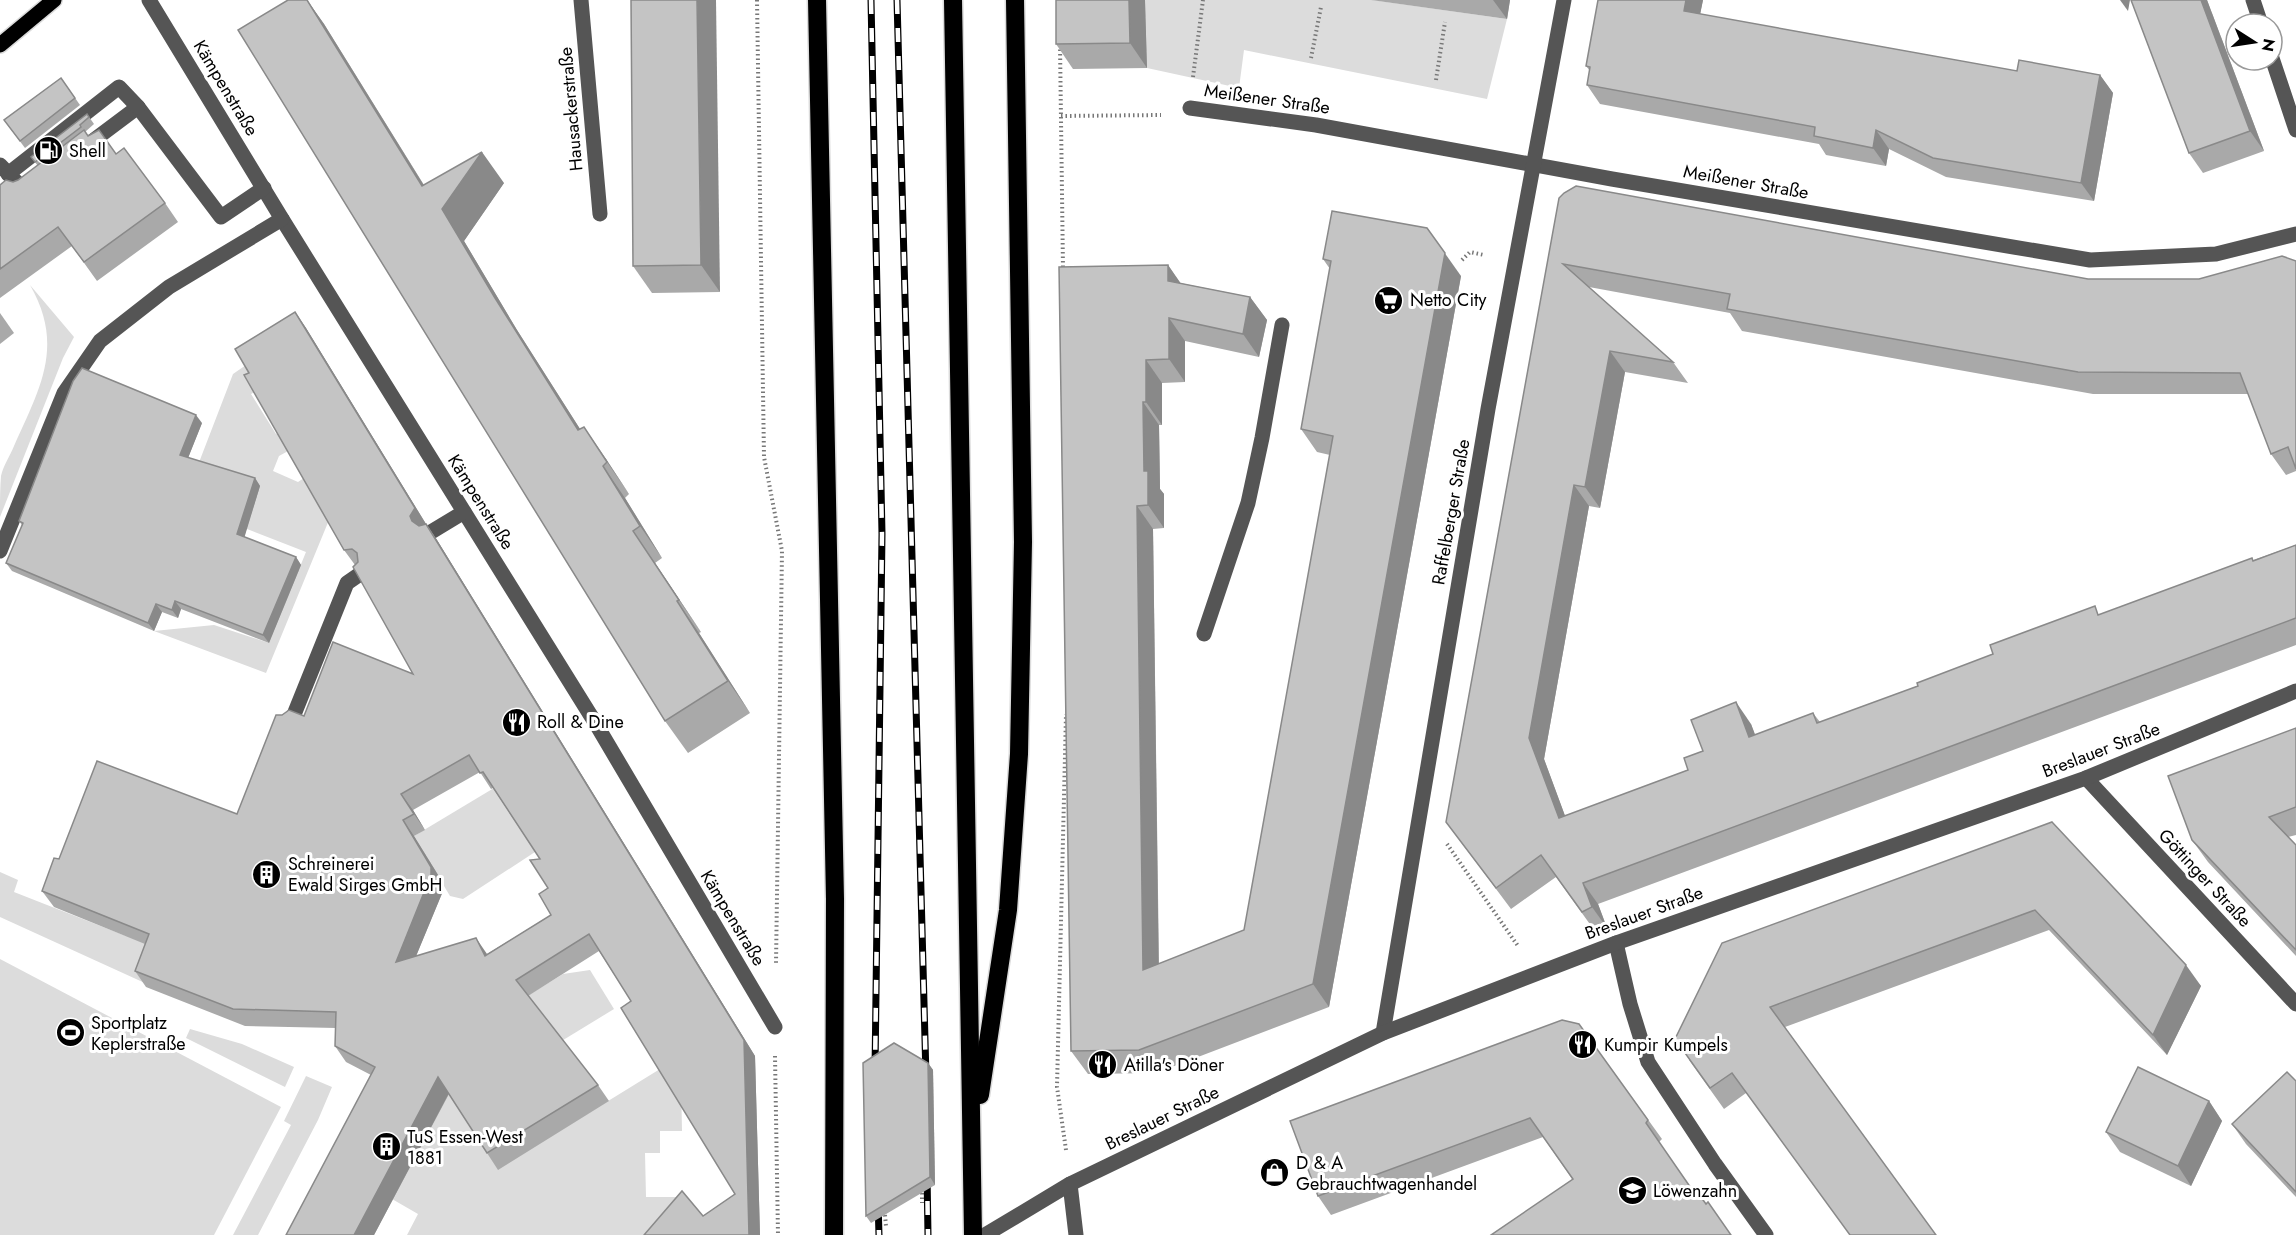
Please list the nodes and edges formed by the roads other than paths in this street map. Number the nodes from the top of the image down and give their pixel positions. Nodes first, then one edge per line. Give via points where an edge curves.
1 (54, 0) edge
2 (149, 0) edge
3 (581, 0) edge
4 (817, 0) edge
5 (953, 0) edge
6 (1015, 0) edge
7 (1564, 0) edge
8 (0, 45) edge
9 (2277, 72) edge
10 (138, 106) junction
11 (1190, 108) road end
12 (2296, 130) edge
13 (72, 156) edge
14 (1534, 165) junction
15 (4, 170) edge
16 (44, 178) edge
17 (264, 188) junction
18 (600, 214) dead end
19 (282, 219) junction
20 (2296, 234) edge
21 (1282, 326) dead end
22 (464, 512) junction
23 (431, 532) edge
24 (0, 551) edge
25 (360, 574) edge
26 (1204, 634) dead end
27 (2296, 691) edge
28 (291, 723) edge
29 (2086, 778) junction
30 (1616, 943) junction
31 (2296, 1004) edge
32 (775, 1027) road end
33 (1383, 1033) junction
34 (972, 1148) junction
35 (1070, 1184) junction
36 (834, 1235) edge
37 (974, 1235) edge
38 (985, 1235) edge
39 (1076, 1235) edge
40 (1766, 1235) edge

1 - 8 main road
2 - 17 street, Kämpenstraße
3 - 18 street, Hausackerstraße
4 - 36 highway via 835,887
5 - 34 highway
6 - 34 highway via 1023,542 1019,754 1008,910
7 - 14 street, Raffelberger Straße
9 - 12 street
10 - 13 street
10 - 15 street via 119,87
10 - 17 street via 221,217
11 - 14 street, Meißener Straße via 1316,125
14 - 20 street, Meißener Straße via 2090,260 2216,254
14 - 33 street, Raffelberger Straße via 1488,409
15 - 16 street via 26,192
17 - 19 street, Kämpenstraße
19 - 22 street, Kämpenstraße
19 - 24 street via 169,287 100,341 64,393
21 - 26 street via 1248,503
22 - 23 street
22 - 32 street, Kämpenstraße via 596,724
25 - 28 street via 347,583
27 - 29 street, Breslauer Straße
29 - 30 street, Breslauer Straße
29 - 31 street, Göttinger Straße
30 - 33 street, Breslauer Straße
30 - 40 street via 1648,1062
33 - 35 street, Breslauer Straße
34 - 37 highway
35 - 38 street, Breslauer Straße
35 - 39 street

